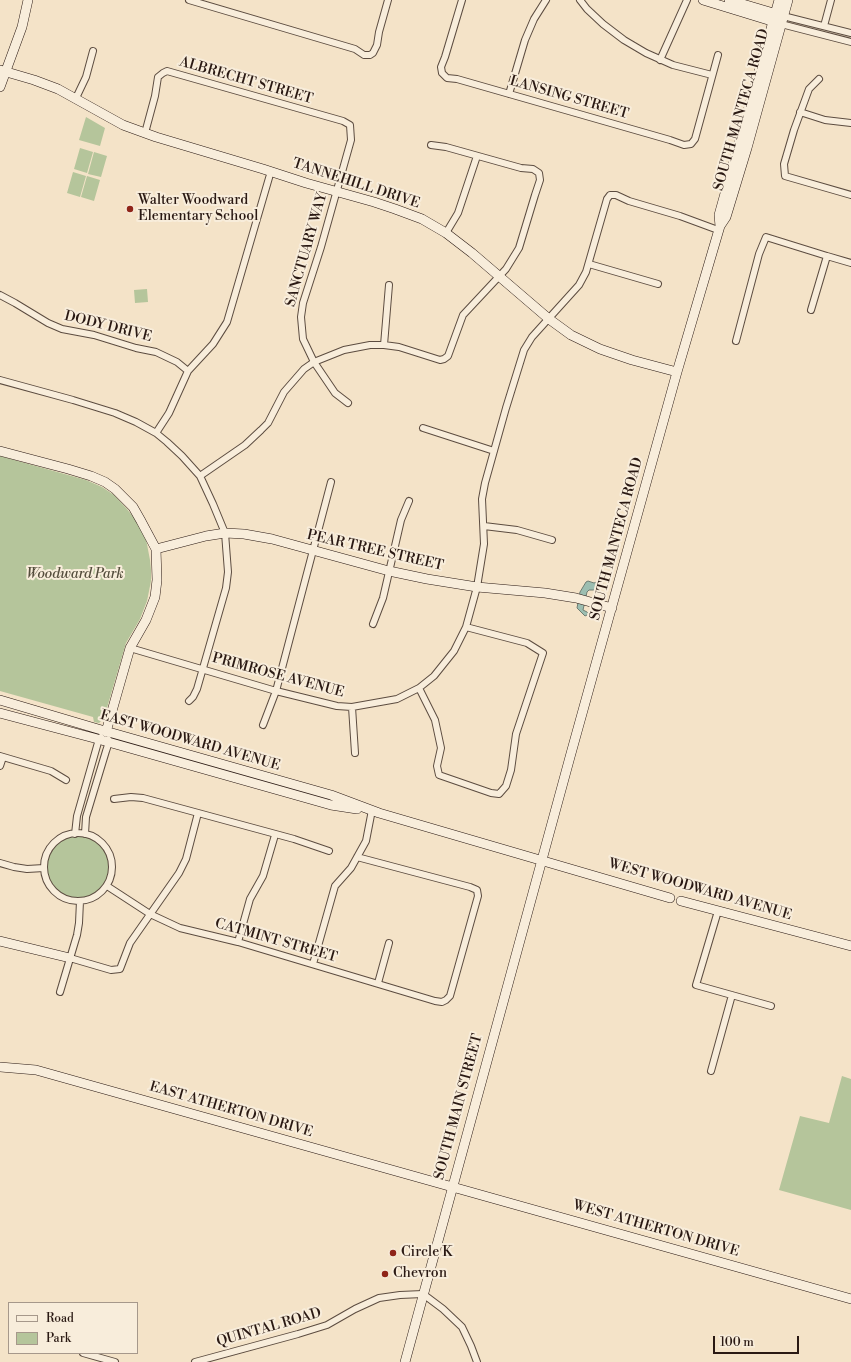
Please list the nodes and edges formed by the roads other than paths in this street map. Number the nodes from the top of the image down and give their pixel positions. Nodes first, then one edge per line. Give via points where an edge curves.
1 (28, 0) edge
2 (189, 0) edge
3 (388, 0) edge
4 (462, 0) edge
5 (546, 0) edge
6 (580, 0) edge
7 (686, 0) edge
8 (703, 0) edge
9 (729, 0) edge
10 (780, 0) edge
11 (788, 0) edge
12 (831, 0) edge
13 (778, 19) junction
14 (824, 26) junction
15 (851, 34) edge
16 (851, 42) edge
17 (93, 51) dead end
18 (718, 55) dead end
19 (660, 60) junction
20 (3, 71) edge
21 (712, 75) junction
22 (819, 79) dead end
23 (0, 87) edge
24 (509, 94) junction
25 (76, 98) junction
26 (800, 112) junction
27 (322, 115) joint
28 (851, 123) edge
29 (145, 133) junction
30 (430, 145) dead end
31 (477, 156) junction
32 (271, 171) junction
33 (336, 191) junction
34 (851, 195) edge
35 (719, 228) junction
36 (446, 233) junction
37 (827, 256) junction
38 (851, 263) edge
39 (589, 264) junction
40 (499, 276) junction
41 (658, 284) dead end
42 (389, 285) dead end
43 (0, 295) edge
44 (811, 310) dead end
45 (549, 319) junction
46 (736, 341) dead end
47 (384, 345) junction
48 (314, 362) junction
49 (188, 371) junction
50 (677, 372) junction
51 (0, 380) edge
52 (348, 403) dead end
53 (424, 428) dead end
54 (156, 433) junction
55 (0, 451) edge
56 (494, 451) junction
57 (200, 476) junction
58 (331, 482) dead end
59 (409, 501) dead end
60 (484, 526) junction
61 (225, 533) junction
62 (552, 540) dead end
63 (156, 548) junction
64 (314, 551) junction
65 (389, 571) junction
66 (477, 587) junction
67 (612, 608) junction
68 (373, 624) dead end
69 (466, 628) junction
70 (130, 648) junction
71 (202, 669) junction
72 (419, 688) junction
73 (276, 691) junction
74 (0, 700) edge
75 (189, 702) dead end
76 (352, 707) junction
77 (0, 712) edge
78 (263, 725) dead end
79 (106, 732) junction
80 (99, 739) junction
81 (109, 742) junction
82 (355, 753) dead end
83 (1, 757) edge
84 (0, 766) edge
85 (66, 780) dead end
86 (114, 798) dead end
87 (372, 810) junction
88 (198, 813) junction
89 (75, 834) junction
90 (85, 834) junction
91 (275, 835) junction
92 (330, 851) dead end
93 (357, 857) junction
94 (542, 860) junction
95 (0, 863) edge
96 (44, 868) junction
97 (107, 886) junction
98 (670, 898) joint
99 (80, 901) junction
100 (681, 901) joint
101 (718, 911) junction
102 (150, 914) junction
103 (0, 941) edge
104 (238, 942) junction
105 (389, 943) dead end
106 (851, 946) edge
107 (70, 958) junction
108 (313, 964) junction
109 (378, 983) junction
110 (60, 992) dead end
111 (732, 995) junction
112 (771, 1006) dead end
113 (0, 1067) edge
114 (711, 1071) dead end
115 (452, 1186) junction
116 (423, 1294) junction
117 (851, 1299) edge
118 (87, 1354) edge
119 (115, 1362) edge
120 (195, 1362) edge
121 (405, 1362) edge
122 (477, 1362) edge

1 - 20 street via 22,27
2 - 3 street via 355,49 370,56 377,45
4 - 24 street, LANSING STREET via 441,67 442,73 447,78
5 - 24 street via 534,19 524,44
6 - 19 street via 603,24 624,40
7 - 19 street
8 - 13 street
9 - 13 street
10 - 13 street, SOUTH MANTECA ROAD
11 - 13 street, SOUTH MANTECA ROAD
12 - 14 street
13 - 14 street
13 - 16 street
13 - 35 street, SOUTH MANTECA ROAD via 719,215
14 - 15 street
17 - 25 street via 86,77
18 - 21 street
19 - 21 street via 686,70
20 - 23 street
20 - 25 street, TANNEHILL DRIVE via 34,80
21 - 24 street, LANSING STREET via 695,139 691,144 684,145
22 - 26 street via 809,89
25 - 29 street, TANNEHILL DRIVE via 104,115
26 - 28 street via 825,120
26 - 34 street via 784,164 785,176
27 - 29 street, ALBRECHT STREET via 171,72 163,72 158,77
27 - 33 street, SANCTUARY WAY via 343,121 351,128 351,140
29 - 32 street, TANNEHILL DRIVE
30 - 31 street
31 - 36 street via 458,213
31 - 40 street via 533,169 539,173 540,180 519,248
32 - 33 street, TANNEHILL DRIVE
32 - 49 street via 227,322 214,344
33 - 36 street, TANNEHILL DRIVE via 422,219
33 - 48 street, SANCTUARY WAY via 301,317 304,339
35 - 39 street, PRIMROSE AVENUE via 610,195
35 - 50 street, SOUTH MANTECA ROAD
36 - 40 street, TANNEHILL DRIVE
37 - 38 street
37 - 44 street
37 - 46 street via 766,237 759,254
39 - 41 street
39 - 45 street, PRIMROSE AVENUE via 579,285
40 - 45 street, TANNEHILL DRIVE
40 - 47 street via 464,315 448,356 444,359 430,358 399,347
42 - 47 street
43 - 49 street, DODY DRIVE via 62,329 156,352 177,362
45 - 50 street, TANNEHILL DRIVE via 571,335 593,346
45 - 56 street, PRIMROSE AVENUE via 524,350
47 - 48 street via 344,350
48 - 52 street, SANCTUARY WAY via 335,392
48 - 57 street via 304,369 284,392 268,423 261,430 245,445
49 - 54 street via 169,413
50 - 67 street, SOUTH MANTECA ROAD
51 - 54 street via 115,413
53 - 56 street
54 - 57 street
55 - 63 street via 105,482 130,504
56 - 60 street, PRIMROSE AVENUE via 482,499
57 - 61 street
58 - 64 street
59 - 65 street via 401,520
60 - 62 street via 517,530
60 - 66 street, PRIMROSE AVENUE via 484,544
61 - 63 street, PEAR TREE STREET
61 - 64 street, PEAR TREE STREET via 258,536
61 - 71 street via 228,572 226,588
63 - 70 street via 155,597 146,620
64 - 65 street, PEAR TREE STREET
64 - 73 street
65 - 66 street, PEAR TREE STREET
65 - 68 street via 383,598
66 - 67 street, PEAR TREE STREET via 545,593
66 - 69 street, PRIMROSE AVENUE
67 - 94 street, SOUTH MANTECA ROAD
69 - 72 street, PRIMROSE AVENUE via 454,651 434,676
69 - 72 street via 527,643 543,653 516,734 511,770 506,786 499,794 439,775 437,766 441,748 435,720
70 - 71 street, PRIMROSE AVENUE
70 - 79 street
71 - 73 street, PRIMROSE AVENUE
71 - 75 street
72 - 76 street, PRIMROSE AVENUE via 397,700
73 - 76 street, PRIMROSE AVENUE via 337,706
73 - 78 street
74 - 79 street, EAST WOODWARD AVENUE
76 - 82 street
77 - 80 street, EAST WOODWARD AVENUE
79 - 80 street
79 - 81 street
79 - 87 street, EAST WOODWARD AVENUE via 332,795
80 - 81 street, EAST WOODWARD AVENUE
80 - 89 street via 77,816
81 - 87 street, EAST WOODWARD AVENUE via 331,805
81 - 90 street via 86,817
83 - 84 street
83 - 85 street via 51,771
86 - 88 street via 143,798
87 - 93 street via 366,841
87 - 94 street, EAST WOODWARD AVENUE
88 - 91 street
88 - 102 street via 186,860
89 - 90 street
89 - 96 street via 55,842 48,850
90 - 97 street via 97,839 108,852 112,874
91 - 92 street
91 - 104 street via 263,876 250,899
93 - 108 street via 335,886
93 - 109 street, CATMINT STREET via 477,890 478,896 450,996 446,1000 436,1001
94 - 98 street, WEST WOODWARD AVENUE
94 - 115 street, SOUTH MAIN STREET
95 - 96 street via 27,869
96 - 99 street via 48,883 54,891 67,900
97 - 99 street via 96,896
97 - 102 street, CATMINT STREET
98 - 100 street, WEST WOODWARD AVENUE
99 - 107 street via 77,935
100 - 101 street, WEST WOODWARD AVENUE
101 - 106 street, WEST WOODWARD AVENUE
101 - 111 street via 696,985
102 - 104 street, CATMINT STREET via 180,928
102 - 107 street via 130,943 120,969 111,970
103 - 107 street
104 - 108 street, CATMINT STREET
105 - 109 street
107 - 110 street
108 - 109 street, CATMINT STREET
111 - 112 street
111 - 114 street
113 - 115 street, EAST ATHERTON DRIVE via 36,1070
115 - 116 street, SOUTH MAIN STREET
115 - 117 street, WEST ATHERTON DRIVE
116 - 120 street, QUINTAL ROAD via 379,1298 327,1324
116 - 121 street, SOUTH MAIN STREET
116 - 122 street via 462,1327
118 - 119 street

